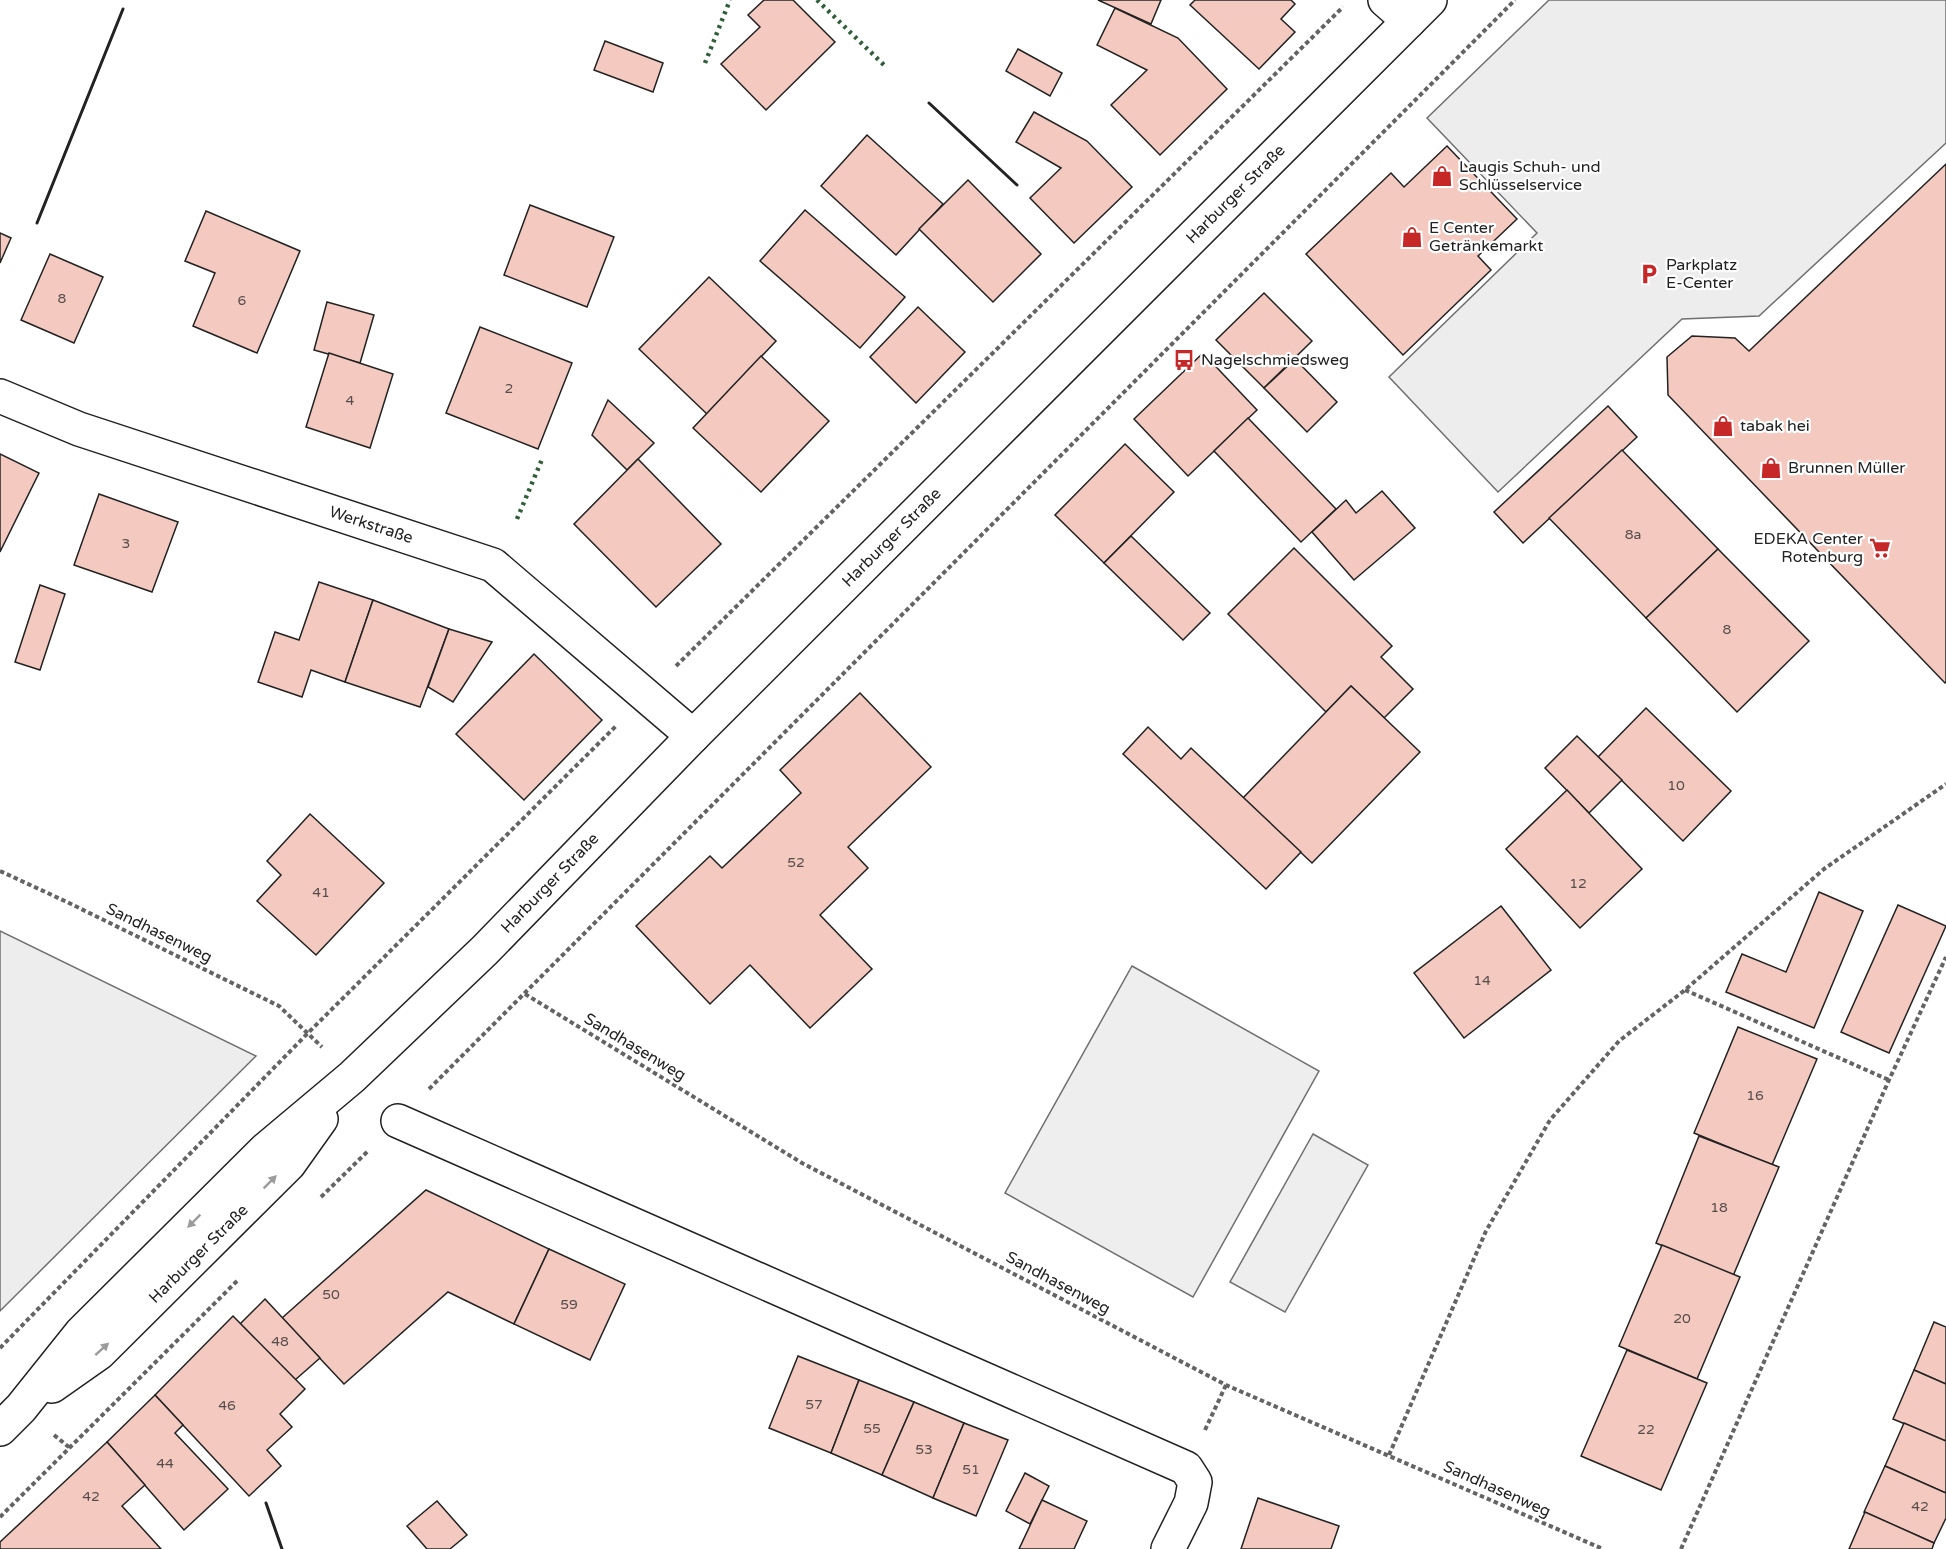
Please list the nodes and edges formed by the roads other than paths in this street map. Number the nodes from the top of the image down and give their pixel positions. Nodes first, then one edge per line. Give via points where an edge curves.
1 (1385, 0) edge
2 (1419, 11) edge
3 (0, 396) edge
4 (693, 736) junction
5 (398, 1121) road end
6 (7, 1411) edge
7 (1168, 1549) edge

1 - 2 main road
2 - 4 main road, Harburger Straße
3 - 4 main road, Werkstraße via 79,429 493,565
4 - 6 main road, Harburger Straße via 485,950 352,1077 265,1150
5 - 7 main road via 1186,1468 1195,1482 1191,1503

